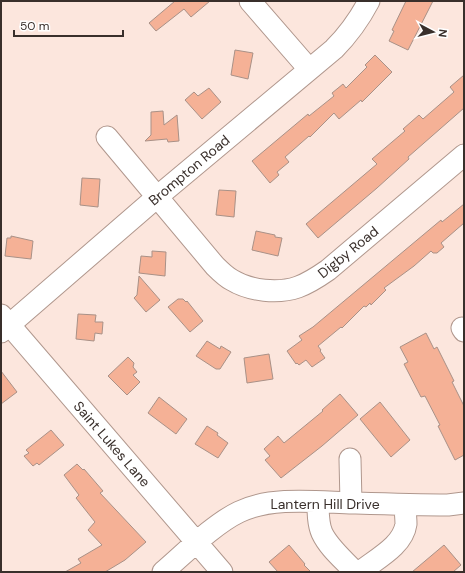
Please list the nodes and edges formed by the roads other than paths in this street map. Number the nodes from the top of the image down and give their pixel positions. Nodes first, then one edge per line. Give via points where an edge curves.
1 (250, 1) edge
2 (369, 1) edge
3 (309, 69) junction
4 (107, 137) dead end
5 (464, 155) edge
6 (157, 198) junction
7 (4, 324) edge
8 (350, 459) dead end
9 (318, 502) junction
10 (351, 503) junction
11 (464, 503) edge
12 (405, 505) junction
13 (197, 543) junction
14 (163, 572) edge
15 (222, 572) edge
16 (355, 572) edge
17 (360, 572) edge

1 - 3 street
2 - 3 street, Brompton Road via 359,21 347,36
3 - 6 street, Brompton Road
4 - 6 street, Digby Road
5 - 6 street, Digby Road via 328,270 312,281 282,290 249,287 231,280 215,266
6 - 7 street, Brompton Road
7 - 13 street, Saint Lukes Lane
8 - 10 street
9 - 10 street, Lantern Hill Drive
9 - 13 street, Lantern Hill Drive via 274,502 256,505 225,520
9 - 16 street via 322,533
10 - 12 street, Lantern Hill Drive
11 - 12 street, Lantern Hill Drive
12 - 17 street via 406,524 402,535 395,545
13 - 14 street, Lantern Hill Drive
13 - 15 street, Saint Lukes Lane

